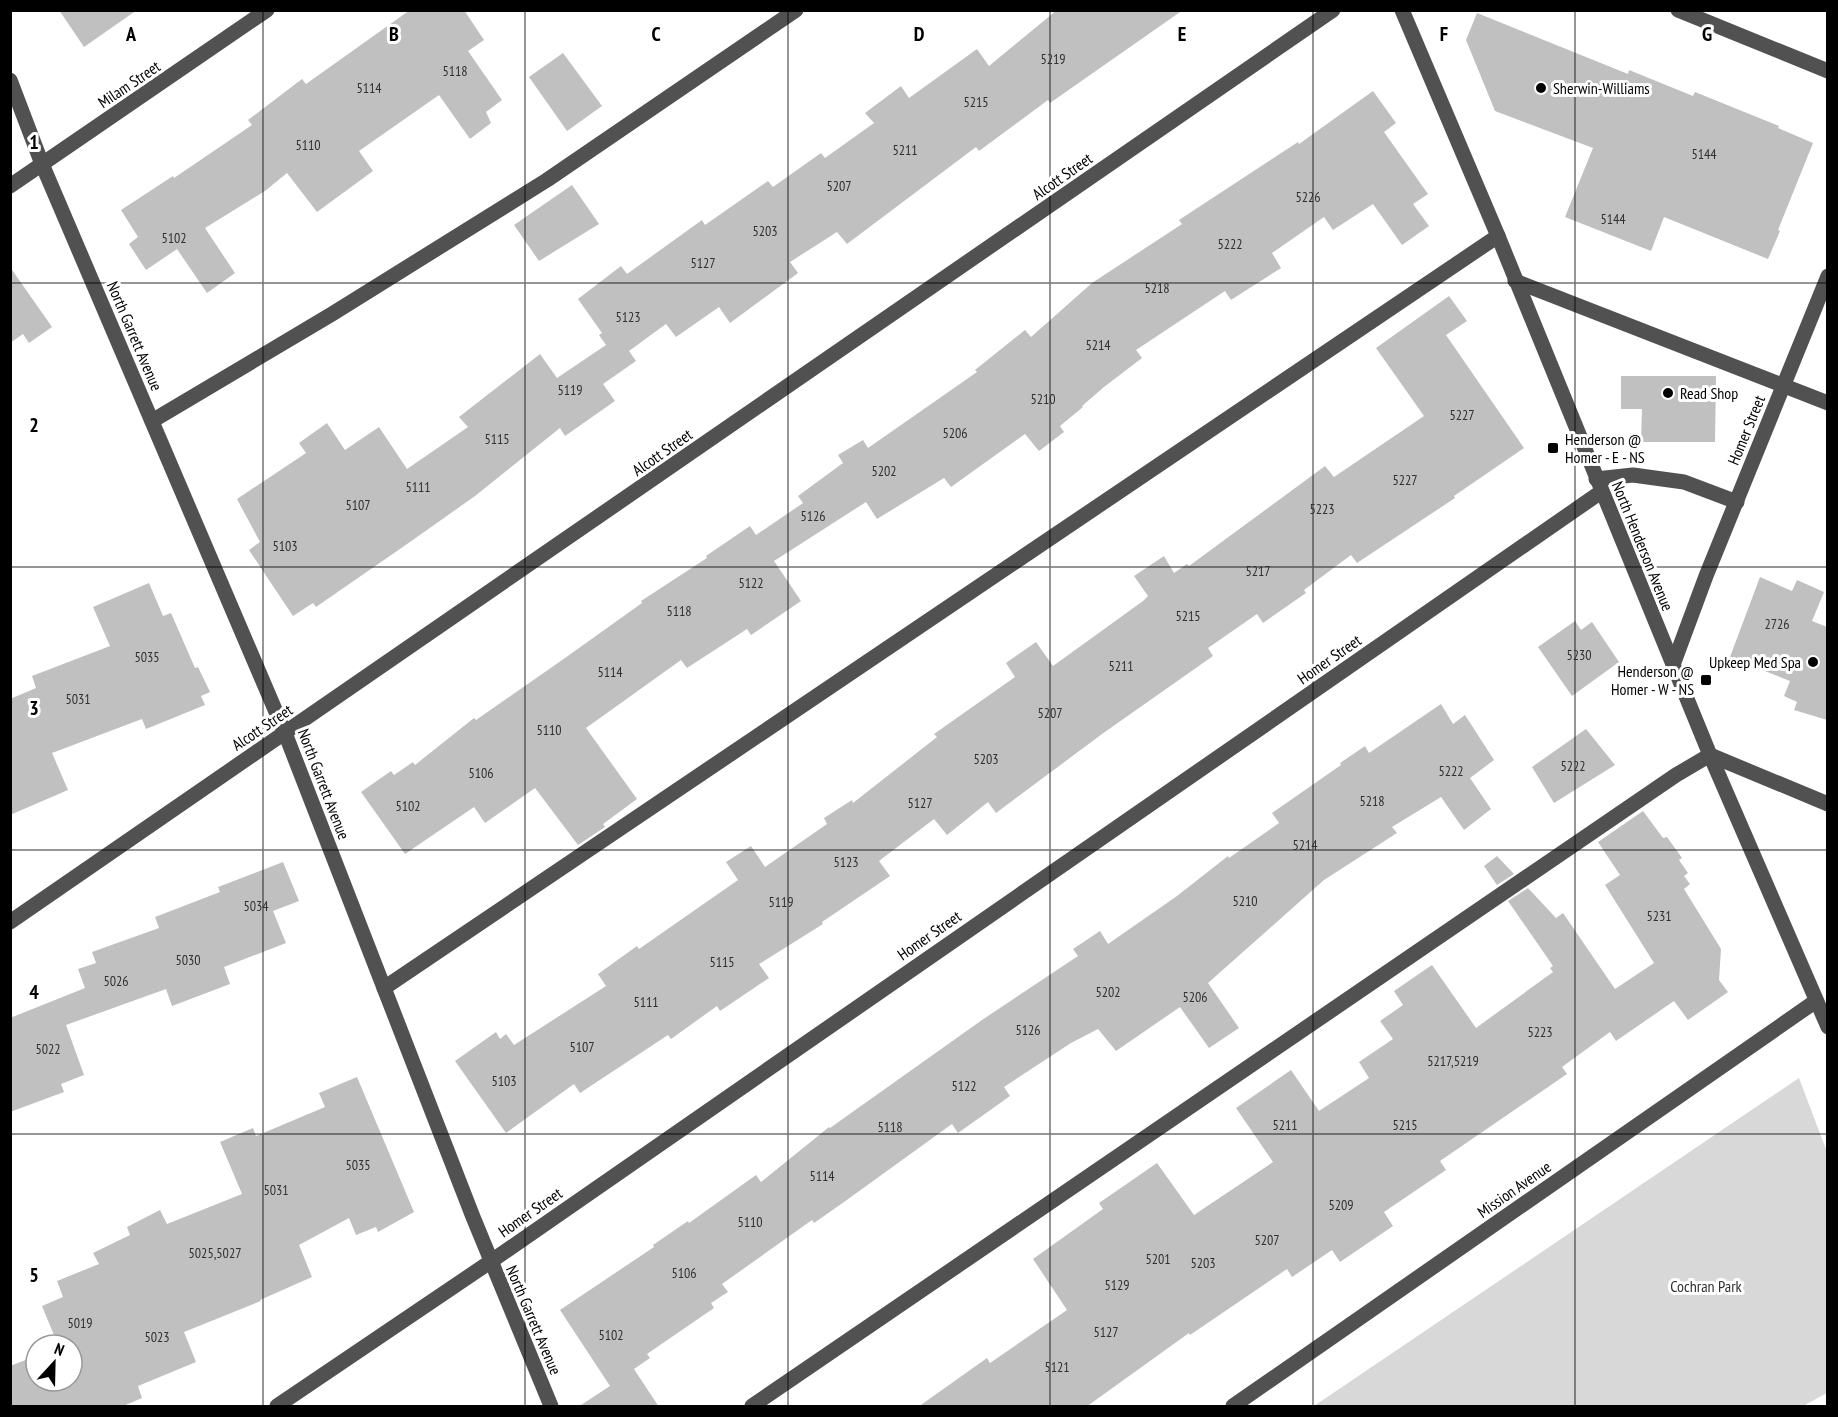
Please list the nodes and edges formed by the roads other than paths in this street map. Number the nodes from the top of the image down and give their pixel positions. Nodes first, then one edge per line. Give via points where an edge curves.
1 (267, 10) edge
2 (796, 10) edge
3 (1333, 10) edge
4 (1402, 10) edge
5 (1678, 10) edge
6 (1827, 71) edge
7 (10, 80) edge
8 (42, 164) junction
9 (10, 186) edge
10 (1498, 236) junction
11 (1827, 276) edge
12 (1515, 281) junction
13 (1784, 385) junction
14 (1827, 403) edge
15 (152, 421) junction
16 (1599, 486) junction
17 (1737, 502) junction
18 (1673, 665) junction
19 (285, 733) junction
20 (1710, 755) junction
21 (1827, 804) edge
22 (10, 922) edge
23 (384, 988) junction
24 (1816, 1001) junction
25 (1827, 1027) edge
26 (490, 1262) junction
27 (277, 1407) edge
28 (551, 1407) edge
29 (752, 1407) edge
30 (1233, 1407) edge

1 - 8 street, Milam Street
2 - 15 street via 547,180
3 - 19 street, Alcott Street
4 - 10 street, North Henderson Avenue
5 - 6 street
7 - 8 street, North Garrett Avenue
8 - 9 street, Milam Street
8 - 15 street, North Garrett Avenue
10 - 12 street, North Henderson Avenue
10 - 23 street
11 - 13 street, Homer Street
12 - 13 street
12 - 16 street, North Henderson Avenue
13 - 14 street
13 - 17 street, Homer Street
15 - 19 street, North Garrett Avenue
16 - 17 street via 1634,475 1684,482
16 - 18 street, North Henderson Avenue
16 - 26 street, Homer Street
17 - 18 street, Homer Street
18 - 20 street, North Henderson Avenue
19 - 22 street, Alcott Street
19 - 23 street, North Garrett Avenue
20 - 21 street
20 - 24 street, North Henderson Avenue
20 - 29 street
23 - 26 street, North Garrett Avenue
24 - 25 street, North Henderson Avenue
24 - 30 street, Mission Avenue
26 - 27 street, Homer Street
26 - 28 street, North Garrett Avenue

